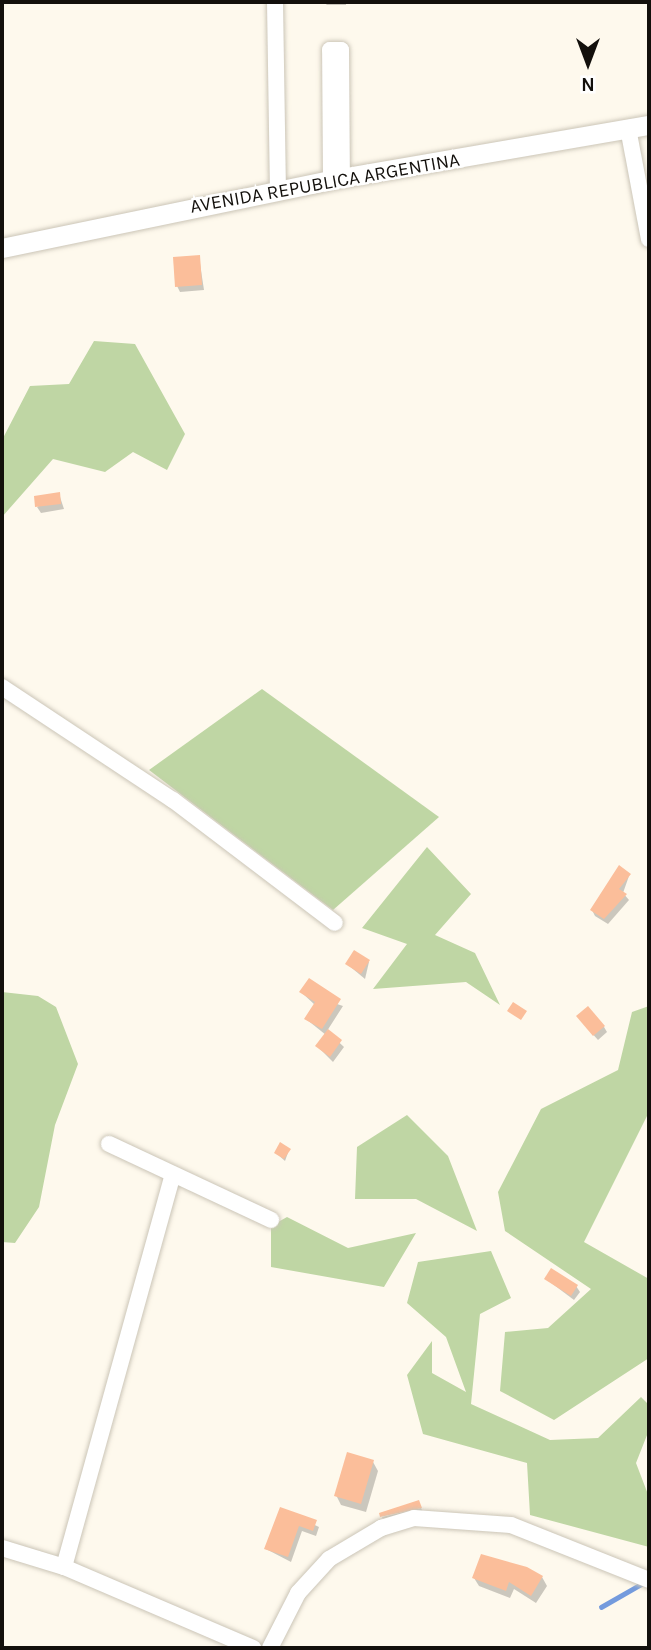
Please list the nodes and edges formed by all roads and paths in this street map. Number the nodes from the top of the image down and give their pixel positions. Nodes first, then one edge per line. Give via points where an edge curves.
1 (275, 2) edge
2 (649, 125) edge
3 (628, 128) junction
4 (337, 179) junction
5 (278, 191) junction
6 (649, 239) edge
7 (2, 248) edge
8 (2, 687) edge
9 (335, 923) dead end
10 (109, 1144) dead end
11 (172, 1178) junction
12 (271, 1220) dead end
13 (2, 1548) edge
14 (64, 1567) junction
15 (649, 1580) edge
16 (253, 1648) edge
17 (270, 1648) edge

1 - 5 street
2 - 3 street, AVENIDA REPUBLICA ARGENTINA
3 - 4 street, AVENIDA REPUBLICA ARGENTINA
3 - 6 street
4 - 4 street via 330,50 341,50
4 - 5 street, AVENIDA REPUBLICA ARGENTINA
5 - 7 street, AVENIDA REPUBLICA ARGENTINA
8 - 9 street via 173,800
10 - 11 street
11 - 12 street
11 - 14 street
13 - 14 street
14 - 16 street
15 - 17 street via 511,1525 414,1518 358,1539 329,1559 298,1593

